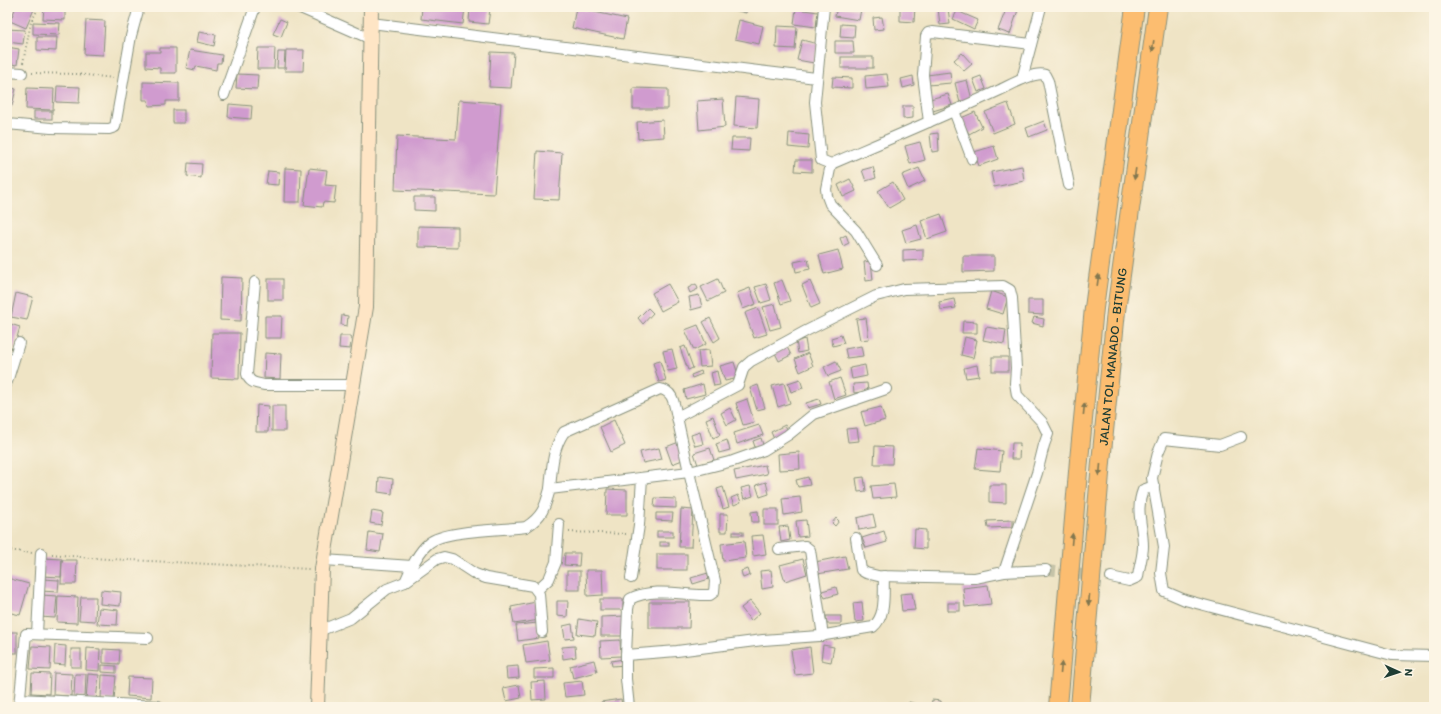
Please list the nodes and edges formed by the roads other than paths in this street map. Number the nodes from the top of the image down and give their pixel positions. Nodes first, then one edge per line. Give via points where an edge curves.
1 (139, 7) edge
2 (255, 7) edge
3 (298, 7) edge
4 (371, 7) edge
5 (824, 7) edge
6 (1041, 7) edge
7 (1135, 7) edge
8 (1158, 7) edge
9 (371, 23) junction
10 (371, 39) junction
11 (1031, 44) junction
12 (7, 72) edge
13 (22, 73) road end
14 (816, 78) junction
15 (1022, 79) junction
16 (224, 95) dead end
17 (954, 111) junction
18 (929, 122) junction
19 (7, 124) edge
20 (972, 159) dead end
21 (831, 164) junction
22 (1068, 185) dead end
23 (877, 265) dead end
24 (255, 282) dead end
25 (19, 343) dead end
26 (7, 382) edge
27 (354, 385) junction
28 (886, 389) dead end
29 (677, 417) junction
30 (1241, 437) dead end
31 (689, 472) junction
32 (642, 478) junction
33 (1154, 486) junction
34 (550, 489) junction
35 (559, 528) road end
36 (856, 538) dead end
37 (779, 548) dead end
38 (41, 554) road end
39 (323, 565) junction
40 (412, 566) junction
41 (1046, 570) tunnel mouth
42 (1004, 572) junction
43 (884, 576) junction
44 (1112, 577) tunnel mouth
45 (631, 578) dead end
46 (405, 582) junction
47 (537, 590) junction
48 (319, 631) junction
49 (542, 632) dead end
50 (37, 634) junction
51 (823, 636) junction
52 (148, 638) dead end
53 (626, 655) junction
54 (1434, 656) edge
55 (20, 703) edge
56 (158, 706) dead end
57 (317, 707) edge
58 (629, 707) edge
59 (1058, 707) edge
60 (1080, 707) edge

1 - 19 street via 131,36 115,127 72,128
2 - 16 street
3 - 10 street
4 - 9 street
5 - 14 street
6 - 11 street
59 -> 7 highway, JALAN TOL MANADO - BITUNG via 1078,460 1094,308
8 -> 60 highway, JALAN TOL MANADO - BITUNG via 1116,311
9 - 10 street
9 - 14 street
10 - 27 street via 366,307
11 - 15 street
11 - 18 street via 928,33 923,75
12 - 13 street
14 - 21 street via 818,150 821,160
15 - 17 street
15 - 22 street via 1041,74 1045,75 1048,81
17 - 18 street
17 - 20 street
18 - 21 street
21 - 23 street via 826,189 830,204 856,231
24 - 27 street via 248,379 264,385
25 - 26 street
27 - 39 street
28 - 31 street via 814,414 764,450
29 - 31 street
29 - 34 street via 670,393 660,389 564,432 552,456
29 - 42 street via 738,385 744,367 751,361 876,296 904,289 1003,286 1010,290 1012,298 1017,396 1042,422 1048,434 1038,473
30 - 33 street via 1220,445 1164,439 1152,478
31 - 32 street
31 - 53 street via 715,581 714,592 701,595 648,593 630,599
32 - 34 street
32 - 45 street via 638,535
33 - 44 street via 1143,490 1139,499 1138,515 1143,546 1138,577 1129,581
33 - 54 street via 1164,547 1161,573 1164,591 1185,600 1392,655
34 - 40 street via 538,520 526,527 445,534 430,542
35 - 47 street via 556,562 550,579
36 - 43 street via 861,570 866,574
37 - 51 street via 805,546 810,550
38 - 50 street
39 - 40 street
39 - 48 street
40 - 46 street
41 - 42 street
42 - 43 street via 975,578
43 - 51 street via 883,611 878,623 873,627
46 - 47 street via 437,558 444,557 452,558 475,574 503,582 533,586
46 - 48 street via 387,589 351,618
47 - 49 street
48 - 57 street
50 - 52 street
50 - 55 street via 26,634
51 - 53 street
53 - 58 street
55 - 56 street

